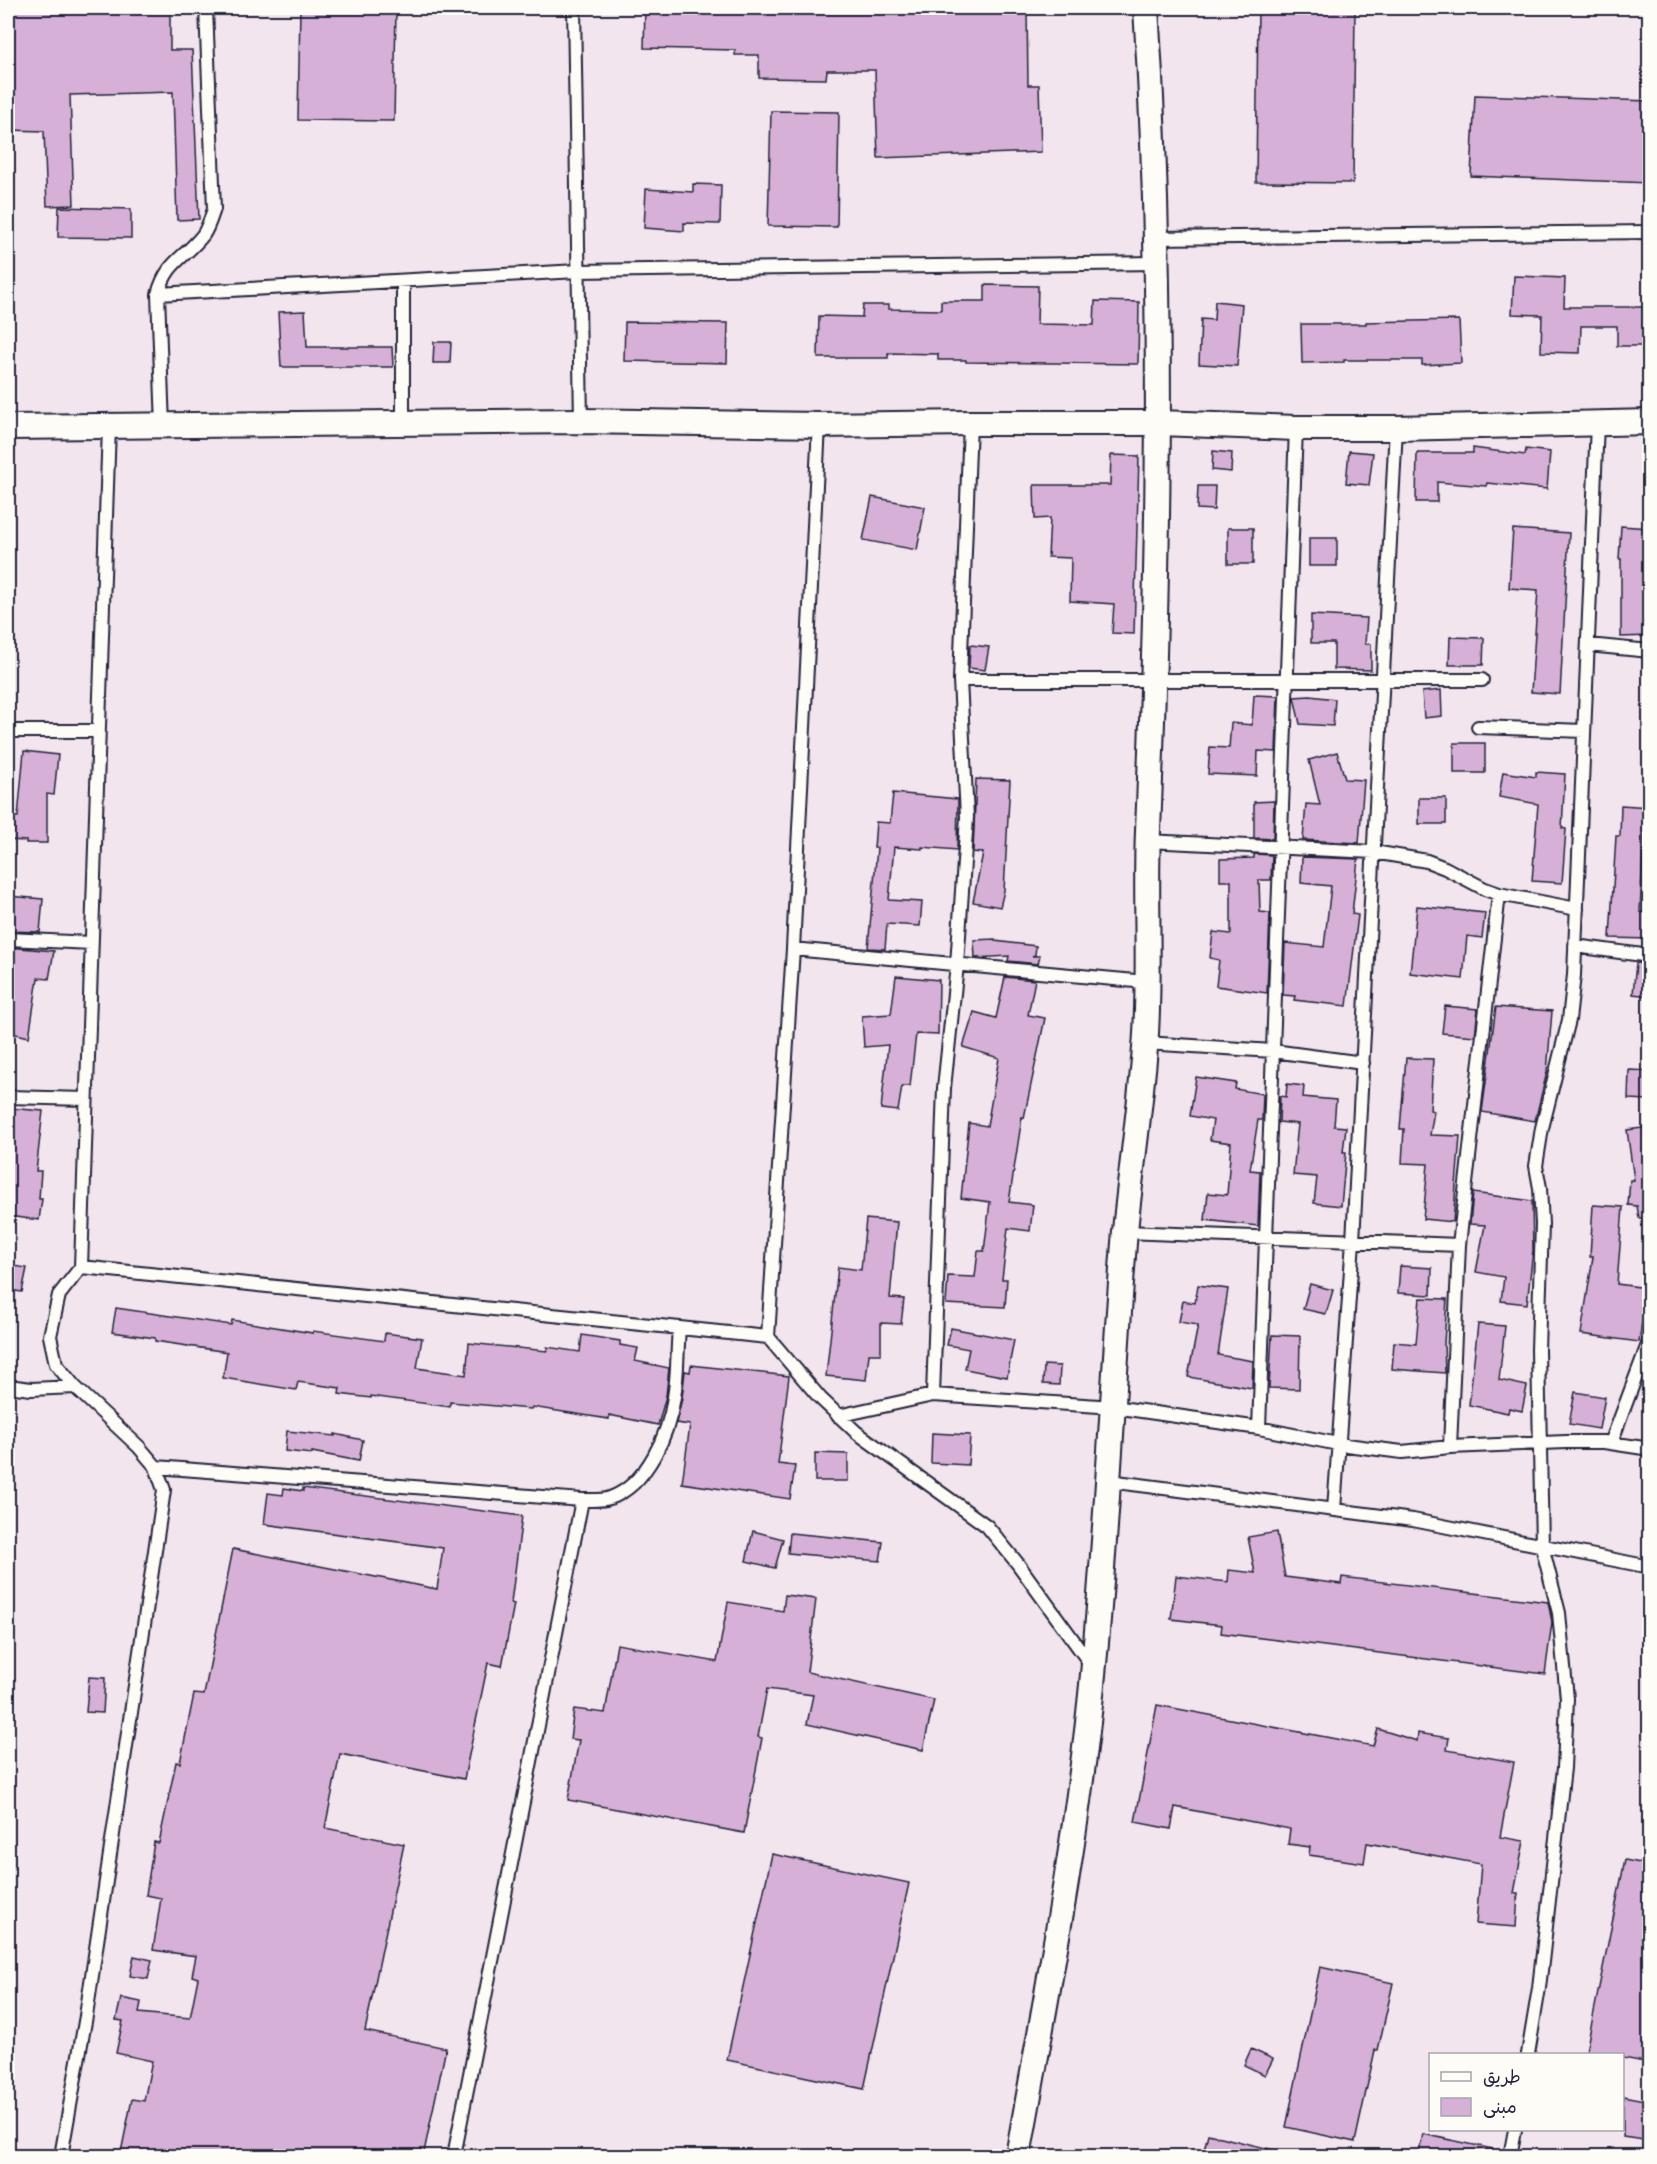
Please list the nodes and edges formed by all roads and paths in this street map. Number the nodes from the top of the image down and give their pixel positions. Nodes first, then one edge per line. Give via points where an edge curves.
1 (206, 8) edge
2 (574, 8) edge
3 (1146, 8) edge
4 (1650, 232) edge
5 (1156, 238) junction
6 (1157, 263) junction
7 (578, 271) junction
8 (403, 281) junction
9 (158, 294) junction
10 (581, 422) junction
11 (1650, 422) edge
12 (404, 423) junction
13 (970, 423) junction
14 (1159, 423) junction
15 (1597, 423) junction
16 (819, 425) junction
17 (109, 426) junction
18 (163, 426) junction
19 (8, 428) edge
20 (1296, 428) junction
21 (1396, 428) junction
22 (1588, 645) junction
23 (1650, 651) edge
24 (960, 680) junction
25 (1154, 680) junction
26 (1287, 680) junction
27 (1482, 680) dead end
28 (1383, 681) junction
29 (1478, 727) dead end
30 (8, 731) edge
31 (99, 731) junction
32 (1584, 731) junction
33 (1148, 841) junction
34 (1281, 847) junction
35 (1374, 852) junction
36 (1499, 894) junction
37 (1577, 909) junction
38 (8, 939) edge
39 (92, 943) junction
40 (1575, 946) junction
41 (793, 949) junction
42 (1650, 956) edge
43 (957, 965) junction
44 (1146, 982) junction
45 (1145, 1043) junction
46 (1273, 1051) junction
47 (1363, 1063) junction
48 (8, 1097) edge
49 (86, 1099) junction
50 (1125, 1233) junction
51 (1266, 1239) junction
52 (1353, 1241) junction
53 (1459, 1245) junction
54 (81, 1267) junction
55 (679, 1328) junction
56 (768, 1337) junction
57 (1650, 1339) edge
58 (8, 1386) edge
59 (75, 1386) junction
60 (933, 1395) junction
61 (1114, 1407) junction
62 (838, 1416) junction
63 (1259, 1428) junction
64 (1539, 1443) junction
65 (1611, 1443) junction
66 (1338, 1444) junction
67 (1450, 1447) junction
68 (1650, 1449) edge
69 (156, 1467) junction
70 (1109, 1481) junction
71 (582, 1500) junction
72 (1334, 1510) junction
73 (1542, 1545) junction
74 (1650, 1566) edge
75 (1094, 1669) junction
76 (1528, 2053) edge
77 (1515, 2131) edge
78 (61, 2157) edge
79 (454, 2157) edge
80 (1018, 2157) edge
81 (1510, 2157) edge

1 - 9 lane via 214,209 205,232 162,278
2 - 7 lane
3 - 5 street
4 - 5 lane
5 - 6 street
6 - 7 lane
6 - 14 street
7 - 8 lane
7 - 10 lane
8 - 9 lane
8 - 12 lane
9 - 18 lane
10 - 12 street
10 - 16 street
11 - 15 street
12 - 18 street
13 - 14 street
13 - 16 street
13 - 24 lane
14 - 20 street
14 - 25 street
15 - 21 street
15 - 22 lane
16 - 41 lane
17 - 18 street
17 - 19 street
17 - 31 lane
20 - 21 street
20 - 26 lane
21 - 28 lane
22 - 23 lane
22 - 32 lane
24 - 25 lane
24 - 43 lane via 968,817
25 - 26 lane
25 - 33 street
26 - 28 lane
26 - 34 lane
27 - 28 lane
28 - 35 lane
29 - 32 lane
30 - 31 lane
31 - 39 lane
32 - 37 lane
33 - 34 lane
33 - 44 street
34 - 35 lane
34 - 46 lane
35 - 36 lane via 1427,861
35 - 47 lane
36 - 37 lane
36 - 53 lane
37 - 40 lane
38 - 39 lane
39 - 49 lane
40 - 42 lane
40 - 64 lane via 1569,1020 1536,1166 1542,1224
41 - 43 lane
41 - 56 lane
43 - 44 lane
43 - 60 lane via 944,1088
44 - 45 street
45 - 46 lane
45 - 50 street
46 - 47 lane
46 - 51 lane
47 - 52 lane
48 - 49 lane
49 - 54 lane
50 - 51 lane
50 - 61 street
51 - 52 lane
51 - 63 lane
52 - 53 lane
52 - 66 lane
53 - 67 lane
54 - 55 lane
54 - 59 lane via 59,1295 50,1336 56,1364
55 - 56 lane
55 - 71 lane via 674,1397 646,1470 630,1487 609,1498
56 - 62 lane
57 - 65 lane
58 - 59 lane
59 - 69 lane
60 - 61 lane
60 - 62 lane
61 - 63 lane
61 - 70 street
62 - 75 lane via 987,1526
63 - 66 lane
64 - 65 lane
64 - 67 lane
64 - 73 lane
65 - 68 lane
66 - 67 lane via 1402,1452
66 - 72 lane
69 - 71 lane
69 - 78 lane via 164,1490 86,2016
70 - 72 lane
70 - 75 street
71 - 79 lane
72 - 73 lane via 1413,1520
73 - 74 lane
73 - 76 lane via 1558,1613 1567,1699 1564,1768
75 - 80 street via 1069,1870
77 - 81 lane

